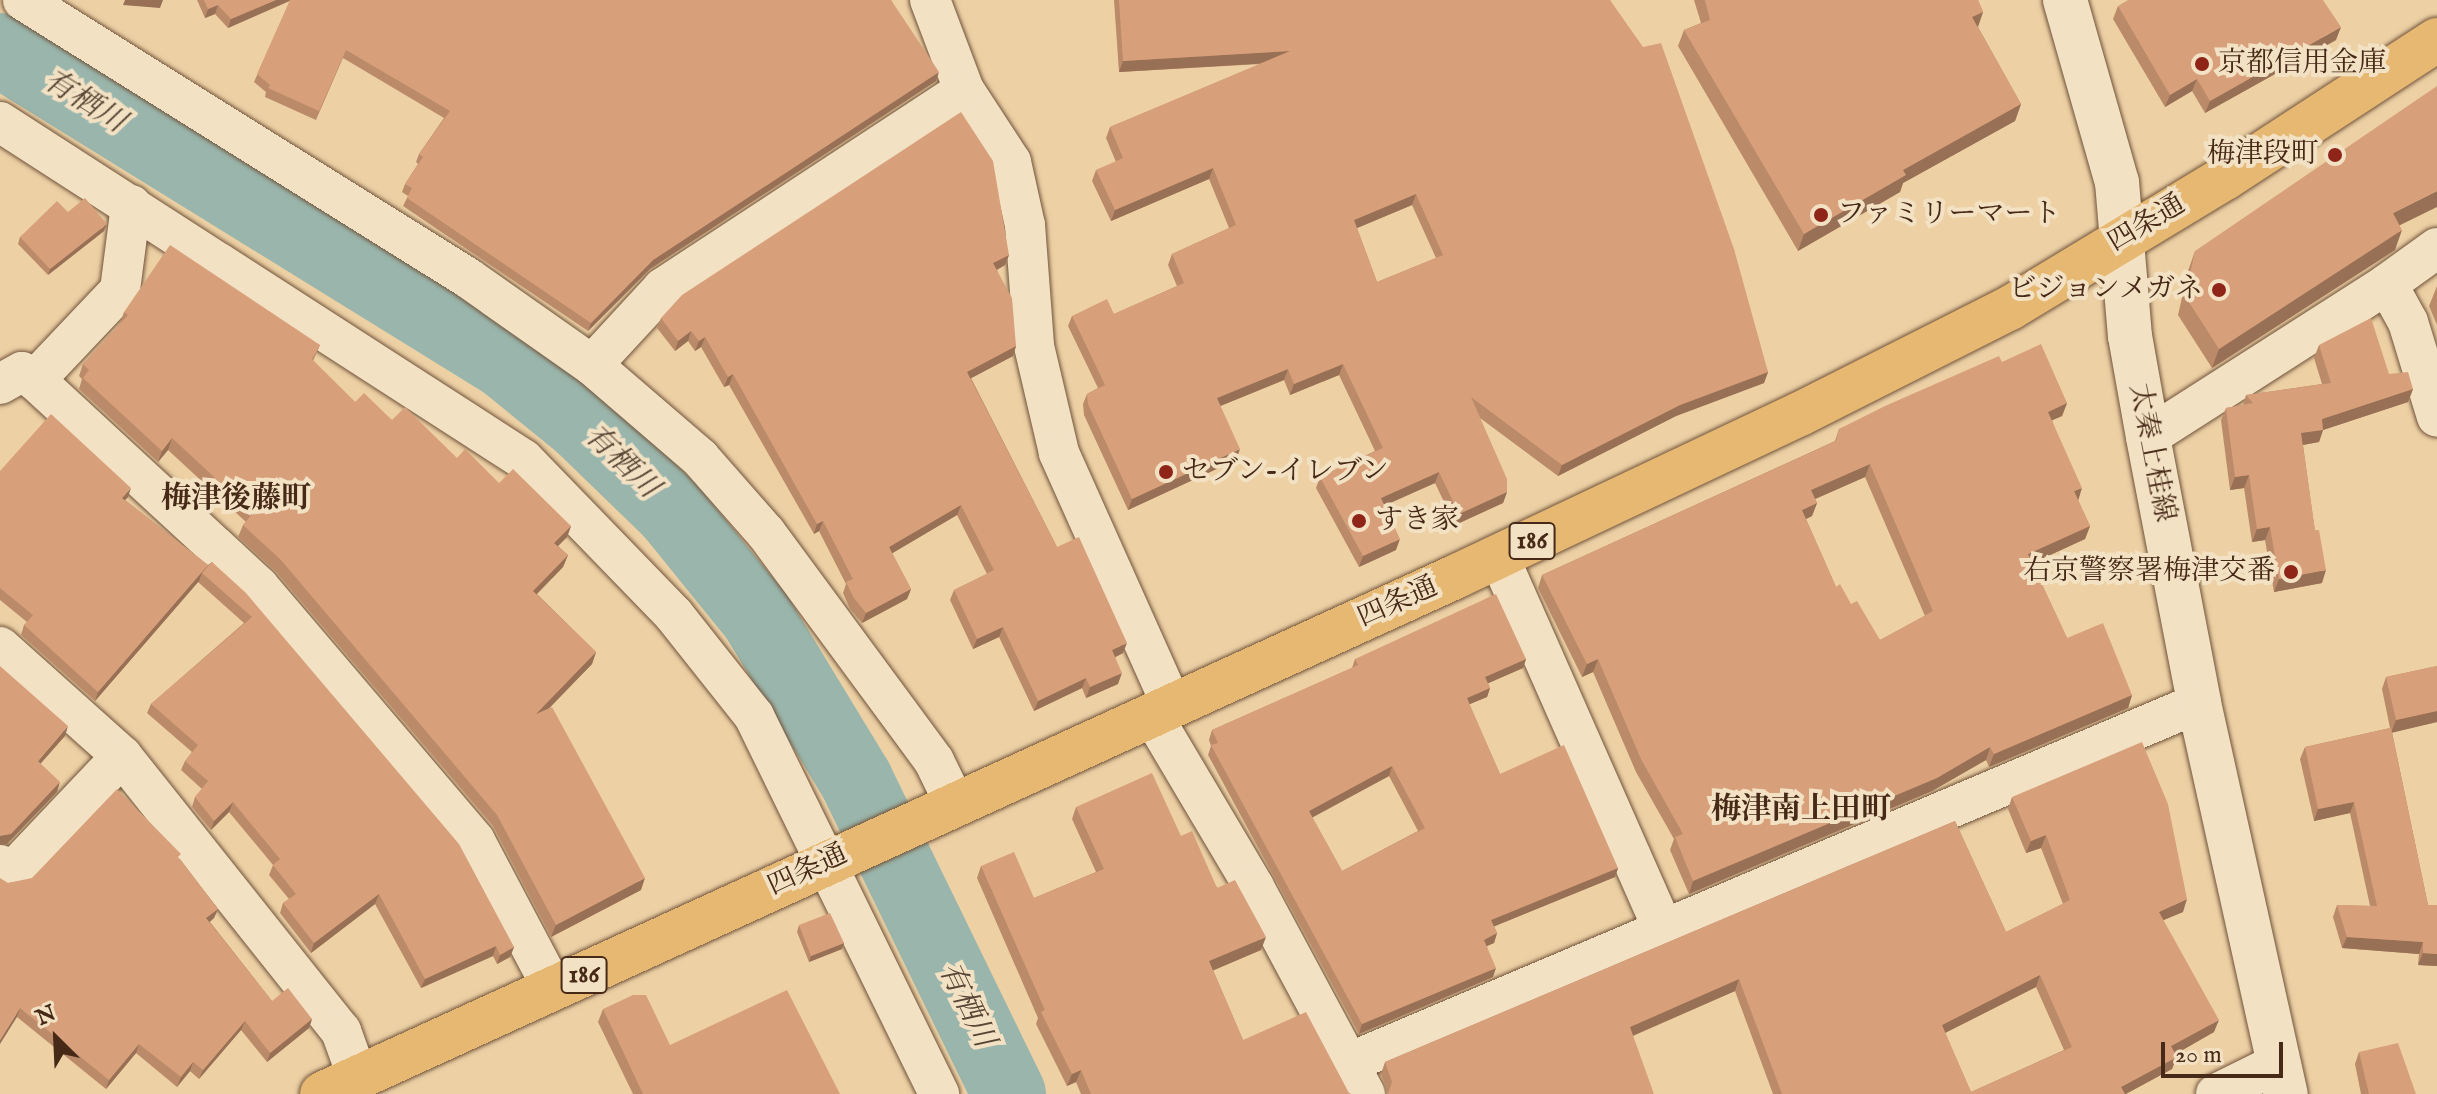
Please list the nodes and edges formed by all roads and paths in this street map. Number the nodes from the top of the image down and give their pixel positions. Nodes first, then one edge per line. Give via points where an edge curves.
1 (23, 0) edge
2 (930, 0) edge
3 (2065, 0) edge
4 (2437, 40) edge
5 (964, 90) junction
6 (0, 122) edge
7 (131, 205) junction
8 (2124, 238) junction
9 (2437, 248) edge
10 (2387, 284) junction
11 (592, 365) junction
12 (18, 382) edge
13 (2437, 417) edge
14 (2148, 437) junction
15 (1499, 557) junction
16 (0, 647) edge
17 (2199, 703) junction
18 (1162, 710) junction
19 (122, 756) junction
20 (941, 811) junction
21 (835, 858) junction
22 (0, 865) edge
23 (1662, 927) junction
24 (553, 989) junction
25 (1358, 1078) edge
26 (2282, 1078) edge
27 (340, 1086) edge
28 (939, 1094) edge
29 (2216, 1094) edge

1 - 11 street via 92,27
2 - 5 street
3 - 8 main road, 太秦上桂線 via 2117,182
4 - 8 main road, 四条通 / 186
5 - 11 street via 663,288
5 - 18 street via 1011,162 1025,225 1034,346 1059,453
6 - 7 street
7 - 12 street via 120,290
7 - 21 street via 523,459 674,615 754,716
8 - 14 main road, 太秦上桂線 via 2130,336
8 - 15 main road, 四条通 / 186 via 2010,308
9 - 10 street
10 - 13 street via 2408,322
10 - 14 street
11 - 20 street via 700,458 766,533 934,761
12 - 24 street via 259,587 475,841
14 - 17 main road, 太秦上桂線
15 - 18 main road, 四条通 / 186
15 - 23 street
16 - 19 street
17 - 23 street
17 - 26 main road, 太秦上桂線
18 - 20 main road, 四条通 / 186
18 - 25 street
19 - 22 street via 13,871
19 - 27 street via 341,1031
20 - 21 main road, 四条通 / 186
21 - 24 main road, 四条通 / 186
21 - 28 street
23 - 25 street
24 - 27 main road, 四条通 / 186
26 - 29 street

